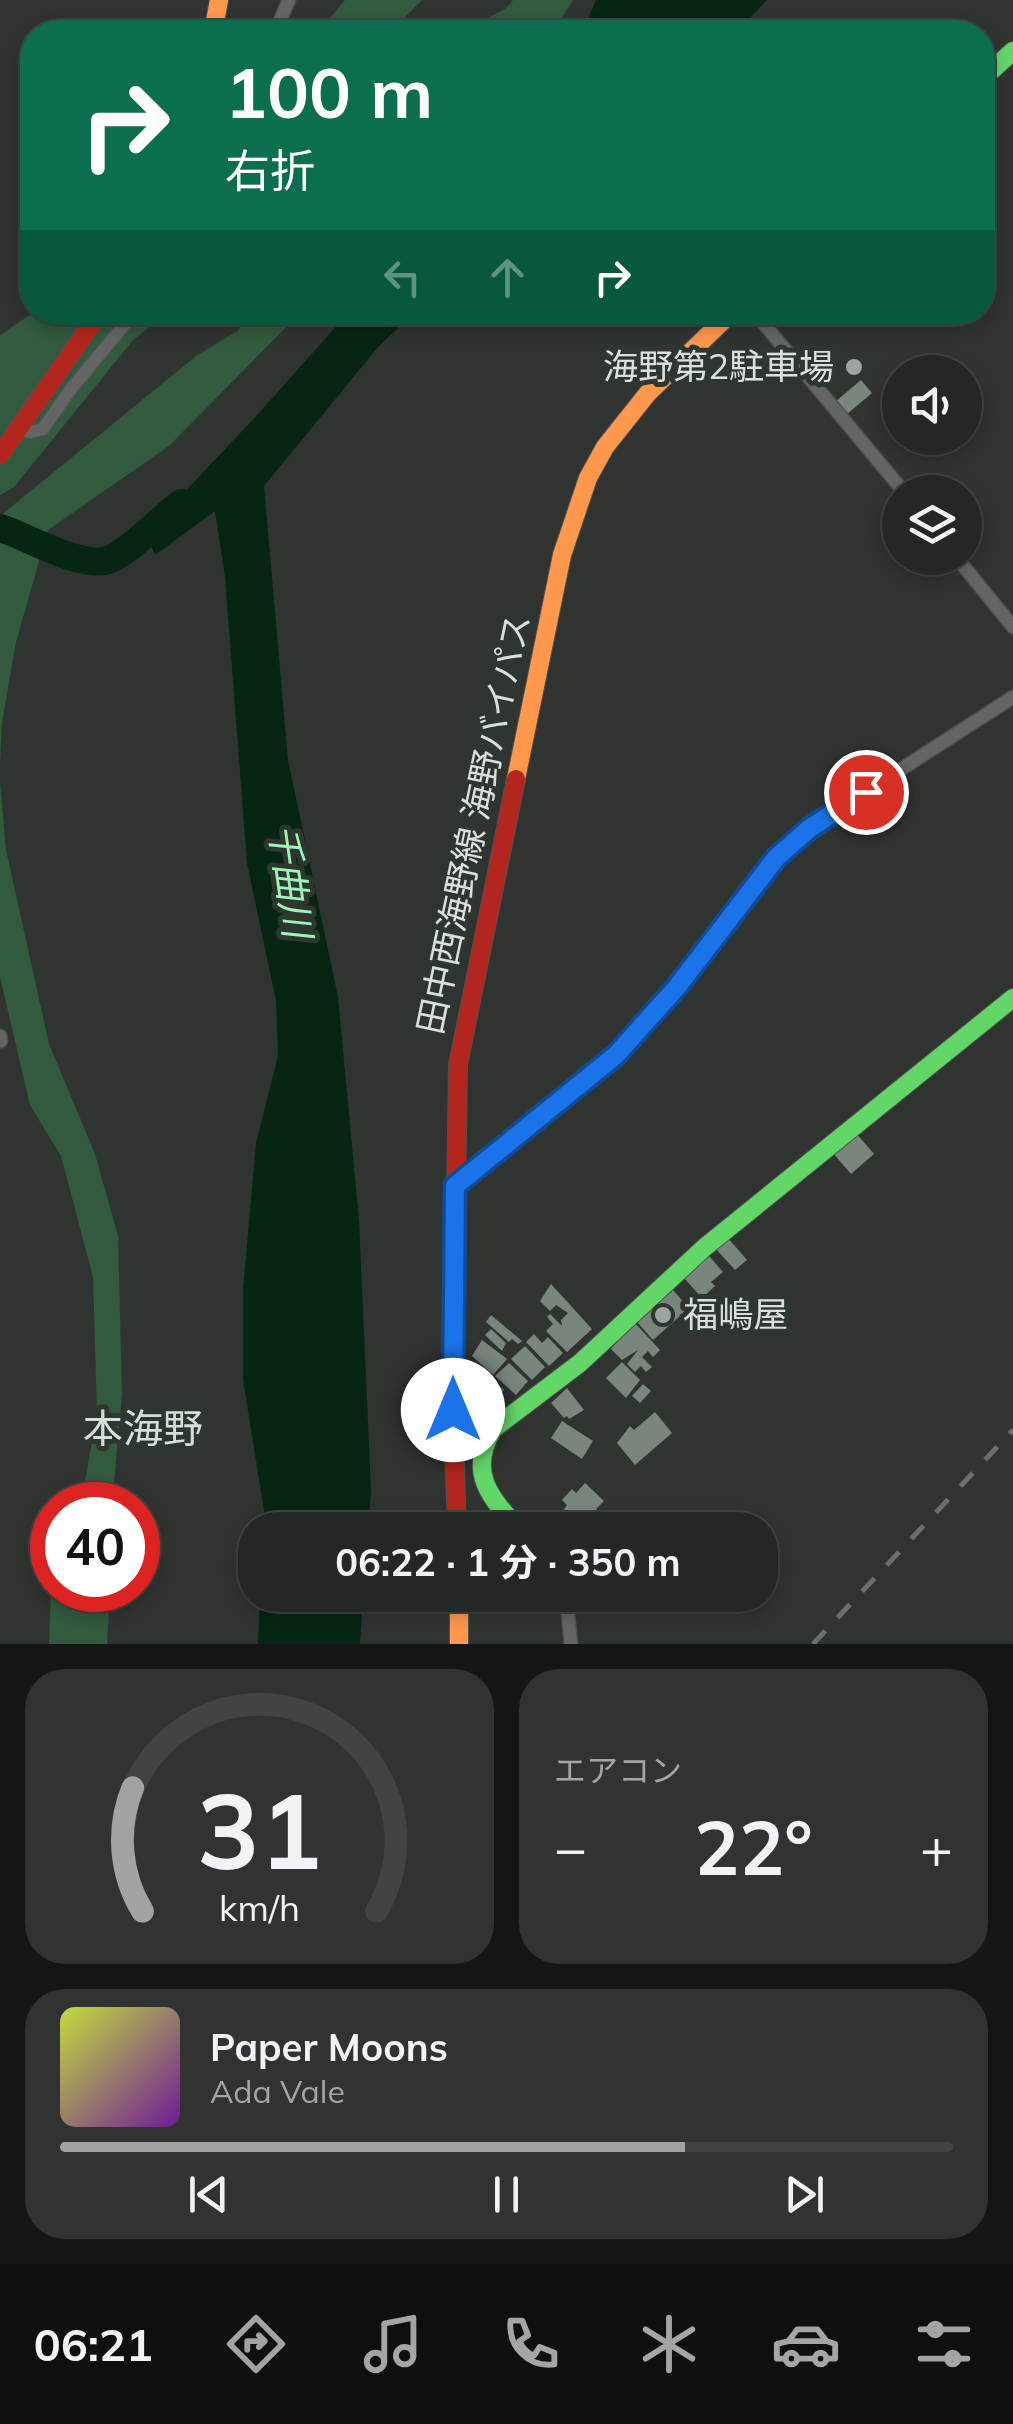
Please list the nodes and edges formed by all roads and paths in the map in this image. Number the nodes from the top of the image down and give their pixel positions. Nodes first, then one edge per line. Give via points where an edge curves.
1 (91, 325) edge
2 (124, 325) edge
3 (718, 325) edge
4 (765, 325) edge
5 (16, 429) junction
6 (0, 454) edge
7 (890, 475) edge
8 (971, 575) edge
9 (1013, 627) edge
10 (1013, 697) edge
11 (1013, 998) edge
12 (455, 1186) junction
13 (453, 1410) junction
14 (503, 1420) junction
15 (456, 1512) edge
16 (504, 1512) edge
17 (459, 1612) edge
18 (568, 1612) edge
19 (460, 1644) edge
20 (571, 1644) edge

1 - 5 street
2 - 5 street via 42,429
3 - 12 street, 田中西海野線 海野バイパス via 612,433 572,514 461,1047
4 - 7 street
5 - 6 street
8 - 9 street
10 - 12 street via 810,828 776,858 639,1032
11 - 14 street via 705,1246 580,1363
12 - 13 street, 田中西海野線 海野バイパス
13 - 14 street via 484,1408
13 - 15 street, 田中西海野線 海野バイパス
14 - 16 street via 484,1440 480,1461 489,1496
17 - 19 street
18 - 20 street

